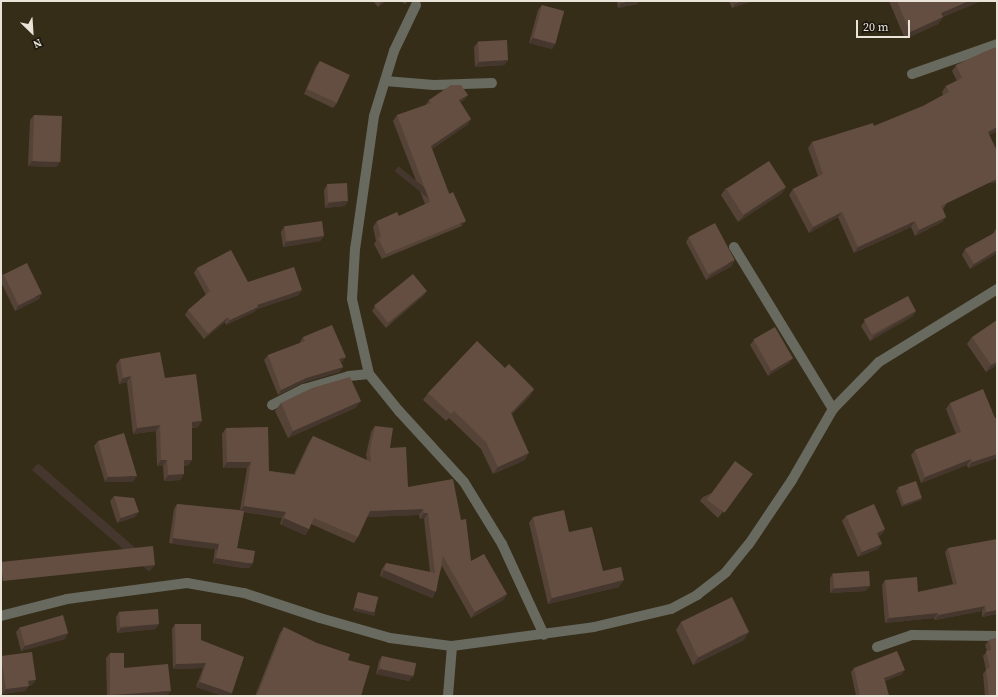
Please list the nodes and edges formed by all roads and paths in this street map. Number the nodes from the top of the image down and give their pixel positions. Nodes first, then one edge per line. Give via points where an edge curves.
1 (416, 5) dead end
2 (997, 44) edge
3 (912, 74) dead end
4 (385, 81) junction
5 (492, 83) dead end
6 (734, 247) dead end
7 (997, 288) edge
8 (369, 374) junction
9 (272, 405) dead end
10 (833, 409) junction
11 (1, 616) edge
12 (544, 635) junction
13 (997, 636) edge
14 (452, 646) junction
15 (876, 647) dead end
16 (448, 696) edge

1 - 4 street via 394,52
2 - 3 street
4 - 5 street via 434,85
4 - 8 street via 374,116 355,249 352,299
6 - 10 street
7 - 10 street via 879,362
8 - 9 street via 349,376 304,389
8 - 12 street via 464,482 502,544
10 - 12 street via 792,480 750,544 726,572 697,595 671,609 594,627
11 - 14 street via 67,599 187,583 244,593 390,638
12 - 14 street
13 - 15 street via 912,635
14 - 16 street

